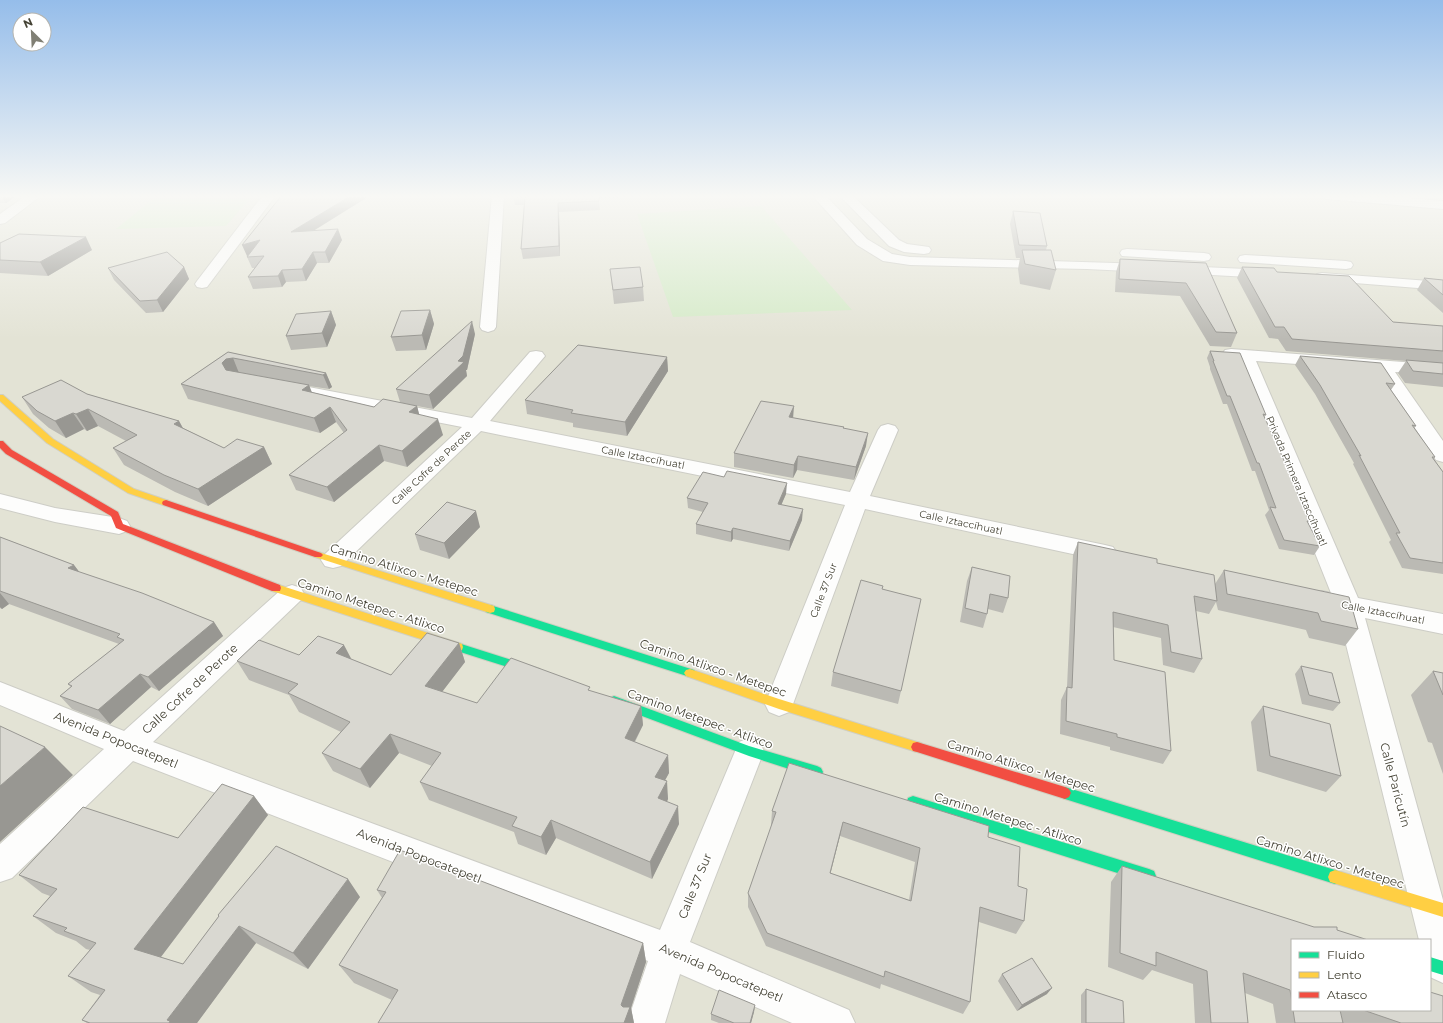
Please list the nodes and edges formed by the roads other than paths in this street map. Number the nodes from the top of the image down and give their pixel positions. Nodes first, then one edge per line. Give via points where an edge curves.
1 (234, 243) edge
2 (494, 243) edge
3 (863, 243) edge
4 (894, 243) edge
5 (1073, 251) dead end
6 (1113, 253) dead end
7 (1216, 258) dead end
8 (1232, 258) dead end
9 (1358, 266) dead end
10 (1287, 268) junction
11 (202, 284) dead end
12 (1443, 286) edge
13 (488, 327) dead end
14 (1214, 352) edge
15 (536, 356) dead end
16 (1244, 356) junction
17 (1382, 365) junction
18 (1443, 370) edge
19 (277, 386) edge
20 (0, 397) edge
21 (477, 424) junction
22 (888, 430) dead end
23 (3, 451) edge
24 (1443, 456) edge
25 (858, 499) junction
26 (0, 501) edge
27 (119, 526) junction
28 (1123, 557) edge
29 (333, 560) junction
30 (292, 594) junction
31 (1302, 596) edge
32 (1349, 606) junction
33 (1443, 624) edge
34 (548, 676) edge
35 (0, 693) edge
36 (607, 698) edge
37 (779, 704) junction
38 (128, 746) junction
39 (749, 751) junction
40 (825, 775) edge
41 (908, 801) edge
42 (0, 866) edge
43 (1157, 879) edge
44 (1435, 907) edge
45 (669, 951) junction
46 (1431, 964) edge
47 (1443, 965) edge
48 (1443, 968) edge
49 (646, 1023) edge
50 (836, 1023) edge

1 - 11 street
2 - 13 street
3 - 10 street via 888,258 910,261 1162,269
4 - 5 street via 904,248 919,250
6 - 7 street
8 - 10 street
9 - 10 street
10 - 12 street via 1305,276
14 - 16 street
15 - 21 street, Calle Cofre de Perote
16 - 17 street
16 - 32 street, Privada Primera Iztaccíhuatl
17 - 18 street
17 - 24 street
19 - 21 street, Calle Iztaccíhuatl
20 - 29 main road, Camino Atlixco - Metepec via 50,442 131,491
21 - 25 street, Calle Iztaccíhuatl
21 - 29 street, Calle Cofre de Perote
22 - 25 street, Calle 37 Sur
23 - 27 main road via 115,514
25 - 28 street, Calle Iztaccíhuatl
25 - 37 street, Calle 37 Sur
26 - 27 street via 55,515
27 - 30 main road, Camino Metepec - Atlixco
29 - 37 main road, Camino Atlixco - Metepec via 631,653
30 - 34 main road, Camino Metepec - Atlixco
30 - 38 street, Calle Cofre de Perote
31 - 32 street, Calle Iztaccíhuatl
32 - 33 street, Calle Iztaccíhuatl
32 - 44 street, Calle Paricutín
35 - 38 street, Avenida Popocatepetl
36 - 39 main road, Camino Metepec - Atlixco
37 - 44 main road, Camino Atlixco - Metepec
38 - 42 street, Calle Cofre de Perote
38 - 45 street, Avenida Popocatepetl
39 - 40 main road, Camino Metepec - Atlixco
39 - 45 street, Calle 37 Sur
41 - 43 main road, Camino Metepec - Atlixco
44 - 47 street, Calle Paricutín
45 - 49 street, Calle 37 Sur
45 - 50 street, Avenida Popocatepetl
46 - 48 main road

